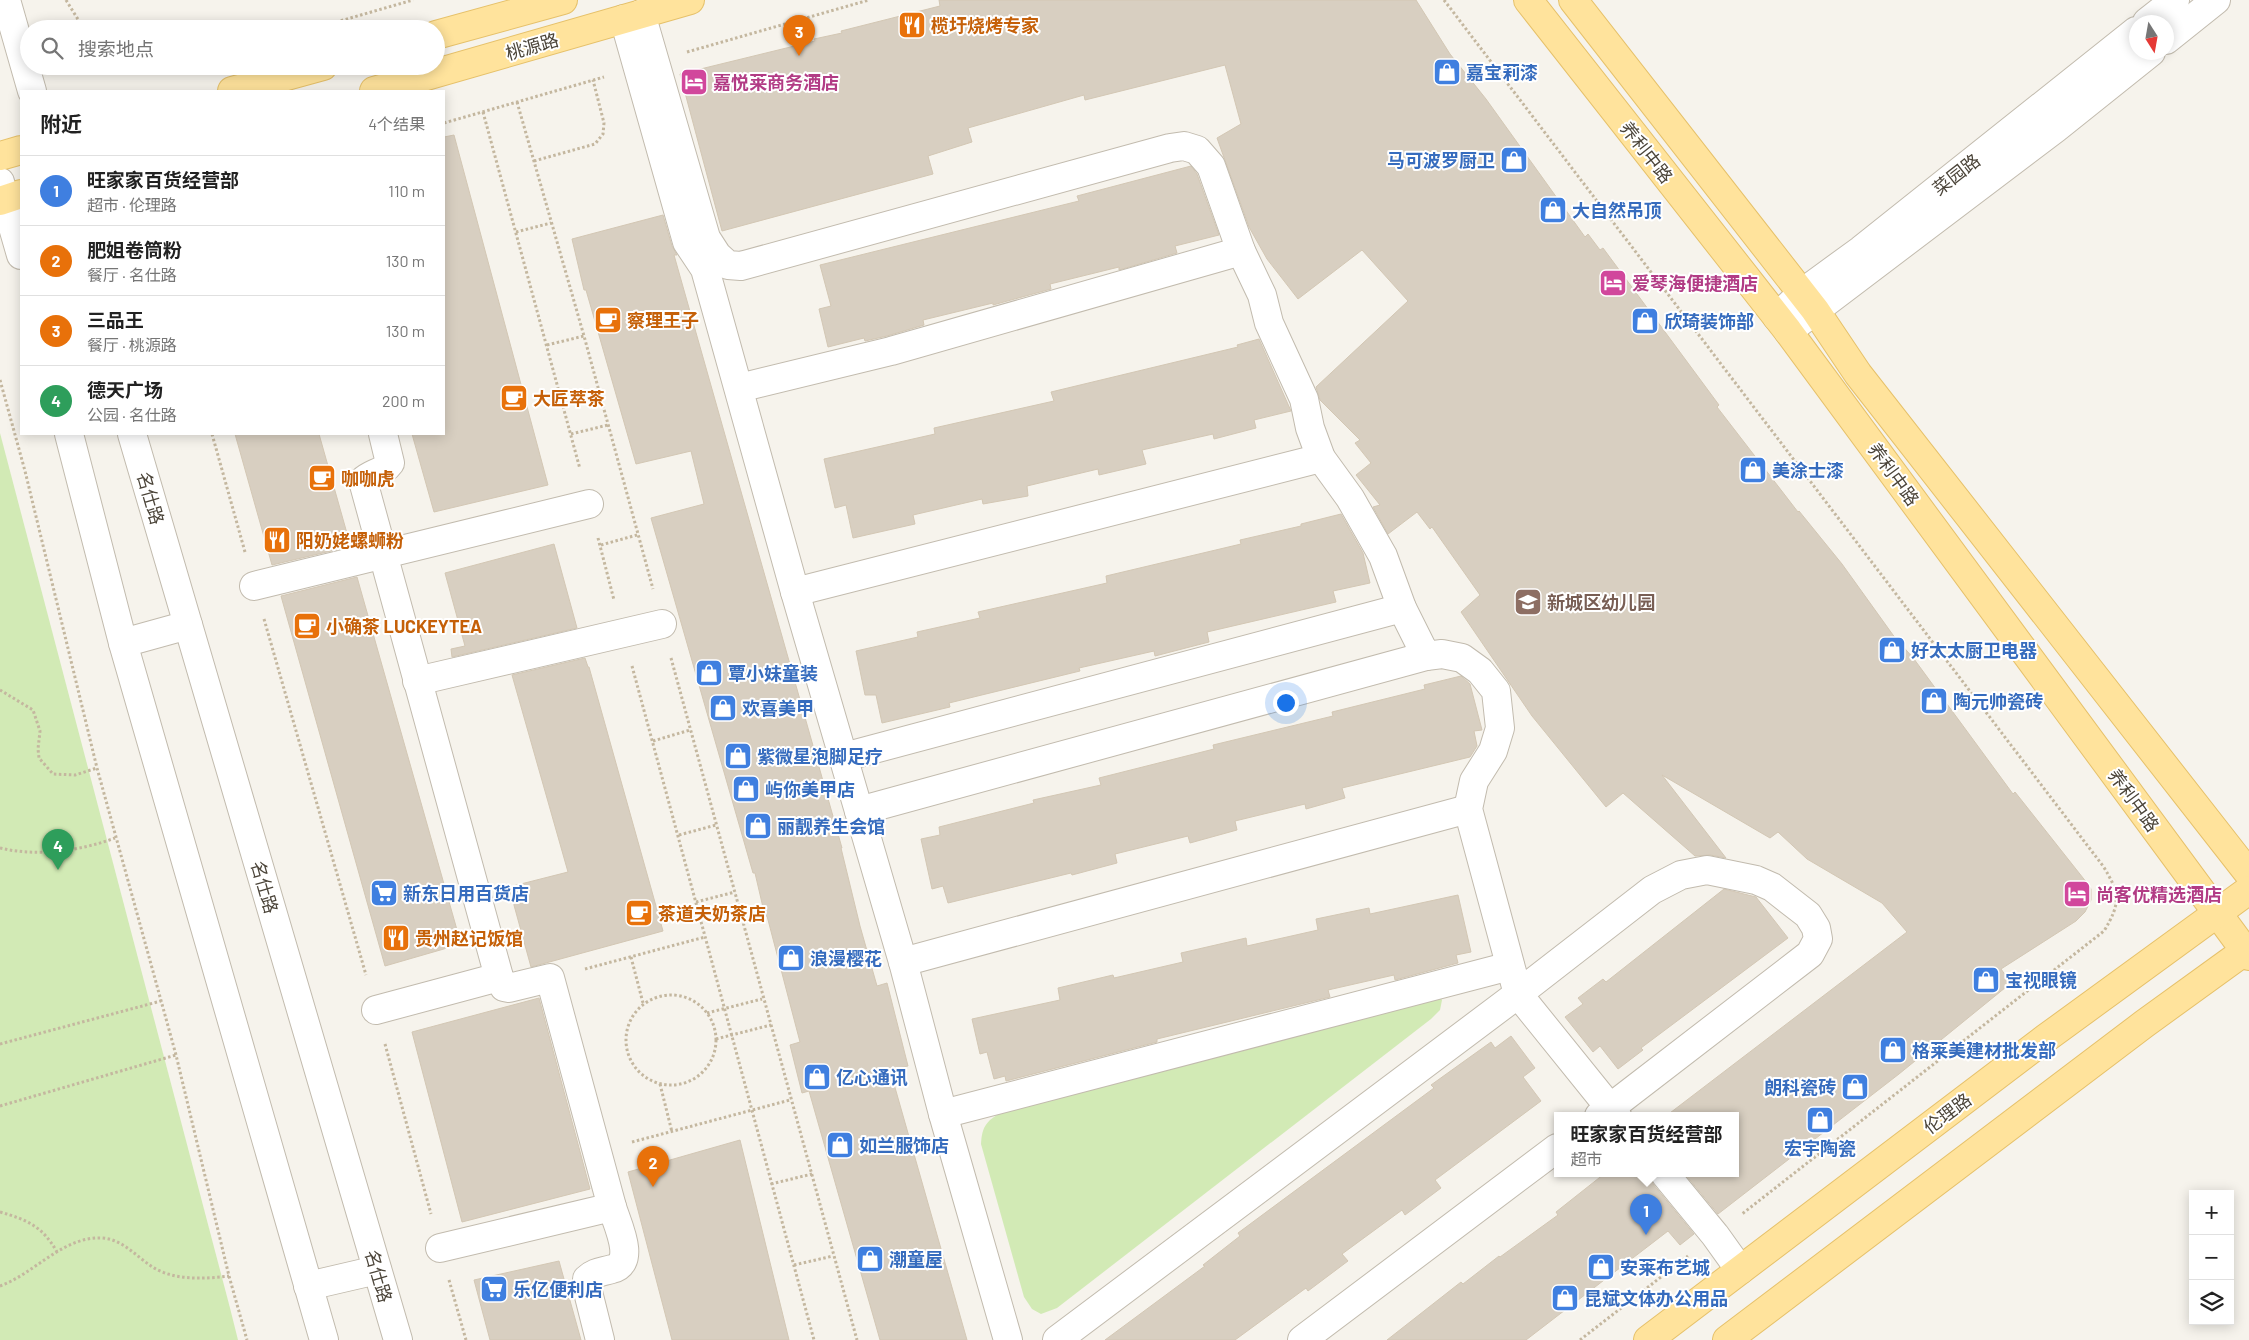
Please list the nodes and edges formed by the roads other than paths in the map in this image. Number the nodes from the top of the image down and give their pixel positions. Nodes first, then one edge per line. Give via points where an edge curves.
1 (6, 0) edge
2 (563, 0) edge
3 (690, 0) edge
4 (1528, 0) edge
5 (1573, 0) edge
6 (2175, 0) edge
7 (2216, 0) edge
8 (2156, 15) edge
9 (632, 17) junction
10 (445, 33) edge
11 (2174, 34) edge
12 (2129, 37) edge
13 (20, 49) edge
14 (2141, 60) edge
15 (646, 64) junction
16 (445, 71) edge
17 (27, 75) edge
18 (290, 75) edge
19 (430, 75) edge
20 (32, 90) edge
21 (236, 90) edge
22 (377, 90) edge
23 (20, 150) edge
24 (0, 156) edge
25 (7, 194) edge
26 (20, 252) edge
27 (1241, 252) junction
28 (1808, 302) junction
29 (1782, 324) junction
30 (739, 388) junction
31 (70, 435) edge
32 (132, 435) edge
33 (383, 435) edge
34 (1321, 458) junction
35 (589, 504) road end
36 (382, 554) junction
37 (254, 586) road end
38 (795, 592) junction
39 (1402, 608) junction
40 (662, 624) road end
41 (188, 625) junction
42 (123, 643) junction
43 (1426, 656) junction
44 (418, 681) junction
45 (844, 757) junction
46 (1468, 809) junction
47 (859, 811) junction
48 (2249, 874) edge
49 (2249, 890) edge
50 (2217, 914) junction
51 (2248, 952) edge
52 (903, 962) junction
53 (1510, 966) junction
54 (499, 977) junction
55 (1518, 994) junction
56 (376, 1010) road end
57 (1607, 1112) edge
58 (1612, 1112) edge
59 (943, 1114) junction
60 (1554, 1150) edge
61 (1667, 1177) edge
62 (612, 1207) junction
63 (440, 1248) road end
64 (377, 1270) junction
65 (1740, 1270) junction
66 (308, 1286) junction
67 (324, 1340) edge
68 (398, 1340) edge
69 (600, 1340) edge
70 (1008, 1340) edge
71 (1057, 1340) edge
72 (1302, 1340) edge
73 (1648, 1340) edge
74 (1727, 1340) edge

1 - 13 street
2 - 10 main road, 桃源路
3 - 9 main road, 桃源路
4 - 29 main road, 养利中路
5 - 28 main road, 养利中路
6 - 8 street
7 - 11 street
9 - 15 street
9 - 16 main road, 桃源路
12 - 28 street, 菜园路 via 1861,250
14 - 28 street, 菜园路 via 2049,134
15 - 27 street via 706,238 728,265 741,266 1184,146 1198,150 1211,166
15 - 30 street via 687,242 705,269
17 - 20 street
18 - 21 main road
19 - 22 main road, 桃源路
23 - 24 main road
25 - 26 street
27 - 30 street via 890,351
27 - 34 street via 1262,295 1269,324 1304,399
28 - 29 street, 菜园路
28 - 48 main road, 养利中路 via 1858,374
29 - 50 main road, 养利中路
30 - 38 street
31 - 42 street
32 - 41 street, 名仕路
33 - 36 street via 390,463 363,480
34 - 38 street
34 - 39 street via 1350,498 1383,556
35 - 36 street
36 - 37 street
36 - 44 street
38 - 45 street
39 - 43 street
39 - 45 street
40 - 44 street
41 - 42 street
41 - 64 street, 名仕路
42 - 66 street
43 - 46 street via 1442,654 1462,658 1480,671 1496,691 1500,728 1493,750 1474,781
43 - 47 street
44 - 54 street
45 - 47 street
46 - 52 street
46 - 53 street
47 - 52 street
49 - 50 main road, 伦理路
50 - 51 main road, 养利中路
50 - 65 main road, 伦理路 via 2046,1038
51 - 74 main road via 2144,1024
52 - 59 street
53 - 55 street
53 - 59 street
54 - 56 street
54 - 62 street via 504,987 510,988 550,978
55 - 57 street
55 - 58 street via 1652,890 1681,875 1707,870 1756,880 1772,887 1808,915 1818,939 1810,954
55 - 71 street
59 - 70 street
60 - 72 street
61 - 65 street
62 - 63 street
62 - 69 street via 626,1256 616,1268 592,1274 587,1280
64 - 66 street
64 - 68 street, 名仕路
65 - 73 main road, 伦理路
66 - 67 street

